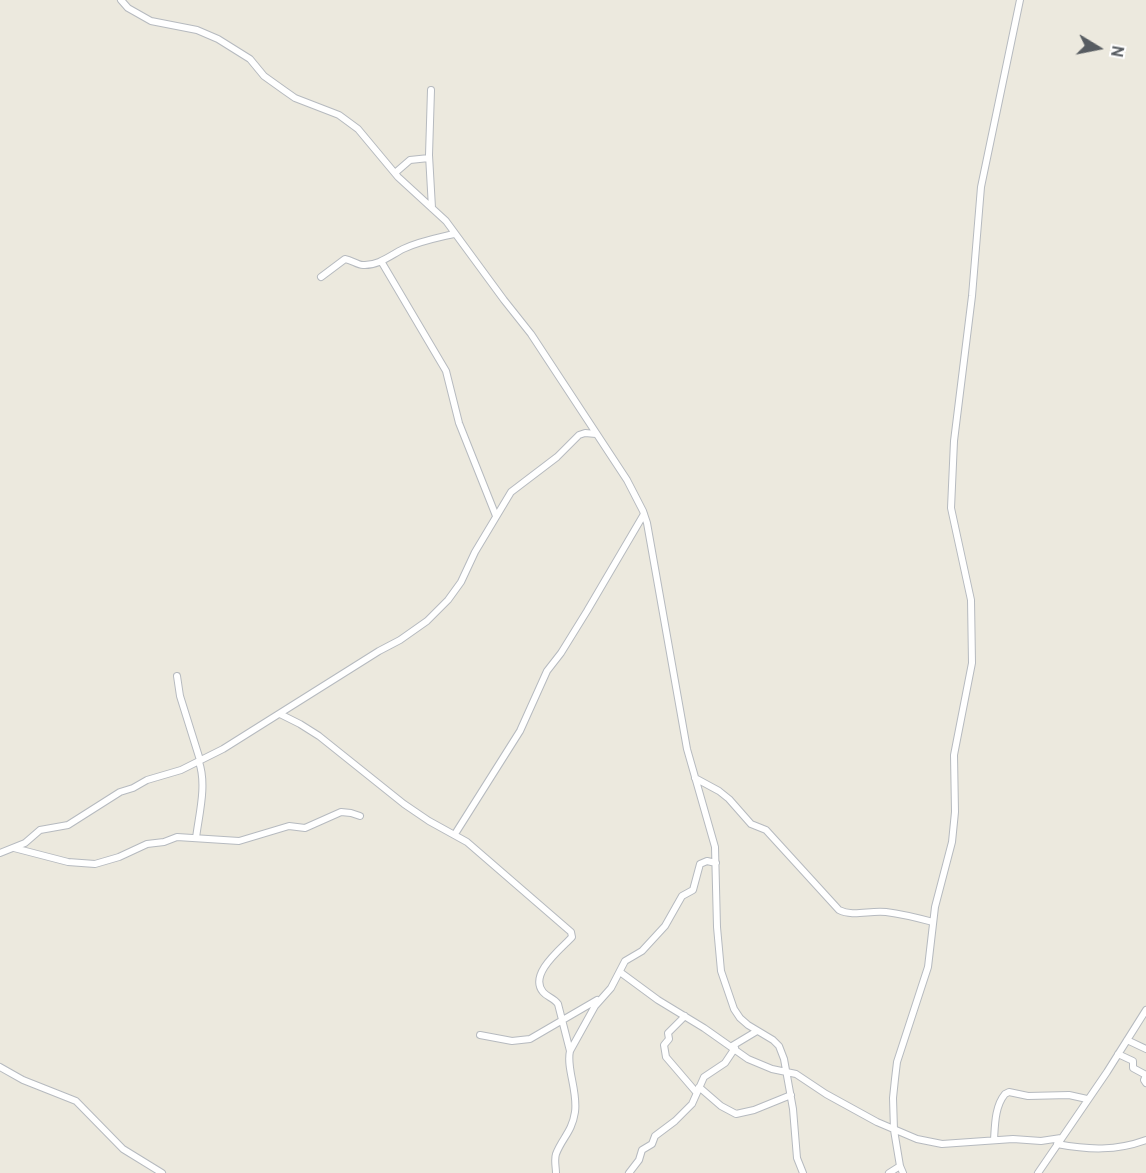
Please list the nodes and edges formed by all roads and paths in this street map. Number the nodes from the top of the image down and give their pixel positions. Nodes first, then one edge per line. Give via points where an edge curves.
1 (121, 0) edge
2 (1020, 0) edge
3 (431, 90) dead end
4 (429, 158) junction
5 (395, 173) junction
6 (432, 208) junction
7 (454, 234) junction
8 (381, 261) junction
9 (321, 277) dead end
10 (596, 434) junction
11 (644, 514) junction
12 (496, 516) junction
13 (177, 676) dead end
14 (280, 714) junction
15 (199, 761) junction
16 (695, 778) junction
17 (360, 816) dead end
18 (455, 834) junction
19 (196, 838) junction
20 (14, 848) junction
21 (0, 853) edge
22 (716, 863) junction
23 (933, 922) junction
24 (620, 972) junction
25 (602, 998) junction
26 (1145, 1013) edge
27 (685, 1016) junction
28 (561, 1022) junction
29 (757, 1030) junction
30 (480, 1035) dead end
31 (1127, 1040) junction
32 (734, 1047) junction
33 (1146, 1049) edge
34 (570, 1051) junction
35 (1118, 1054) junction
36 (0, 1067) edge
37 (786, 1072) junction
38 (1146, 1075) edge
39 (1146, 1083) edge
40 (698, 1090) junction
41 (791, 1095) junction
42 (1087, 1099) junction
43 (894, 1130) junction
44 (994, 1140) junction
45 (1146, 1140) edge
46 (1059, 1141) junction
47 (902, 1170) edge
48 (162, 1173) edge
49 (556, 1173) edge
50 (629, 1173) edge
51 (803, 1173) edge
52 (889, 1173) edge
53 (1038, 1173) edge

1 - 5 street via 151,21 204,32 233,48 285,91 349,122
2 - 23 street via 981,187 954,441 951,508 971,600 972,663 954,755 952,842
3 - 4 street
4 - 5 street via 410,160
4 - 6 street
5 - 6 street
6 - 7 street
7 - 8 street via 423,241
7 - 10 street via 531,334
8 - 9 street via 362,265 345,258
8 - 12 street via 446,371 459,423
10 - 11 street
10 - 12 street via 579,435 558,457 511,492
11 - 16 street
11 - 18 street via 547,671 520,730
12 - 14 street via 461,582 437,613
13 - 15 street
14 - 15 street
14 - 18 street via 319,736 404,804
15 - 19 street via 202,786
15 - 20 street via 120,792 68,825 40,830
16 - 22 street via 711,826
16 - 23 street via 729,799 751,824 766,830 839,910 850,914 884,912
17 - 19 street via 341,812 305,828 289,826 239,842
18 - 28 street via 572,933 547,962 541,980 542,990 558,1004
19 - 20 street via 177,837 150,843 95,864 69,862
20 - 21 street
22 - 24 street via 700,864 693,890 682,896 664,926 639,953 625,961
22 - 29 street via 721,971 734,1010
23 - 43 street via 926,976 897,1062
24 - 25 street
24 - 27 street
25 - 28 street
25 - 34 street
26 - 31 street
27 - 32 street
27 - 40 street via 668,1033 664,1052
28 - 30 street via 522,1041
28 - 34 street
29 - 32 street
29 - 37 street via 779,1046
31 - 33 street
31 - 35 street
32 - 37 street via 757,1063
32 - 40 street via 725,1063 707,1074
34 - 49 street via 575,1110 556,1155
35 - 38 street via 1133,1061 1133,1068
35 - 42 street
36 - 48 street via 76,1101 123,1149
37 - 41 street
37 - 43 street
38 - 39 street
40 - 41 street via 736,1114
40 - 50 street via 688,1108 642,1150
41 - 51 street via 796,1155
42 - 44 street via 1009,1092 999,1104
42 - 46 street
43 - 44 street via 942,1144
43 - 47 street
44 - 46 street
45 - 46 street via 1111,1149 1077,1148
46 - 53 street
47 - 52 street

